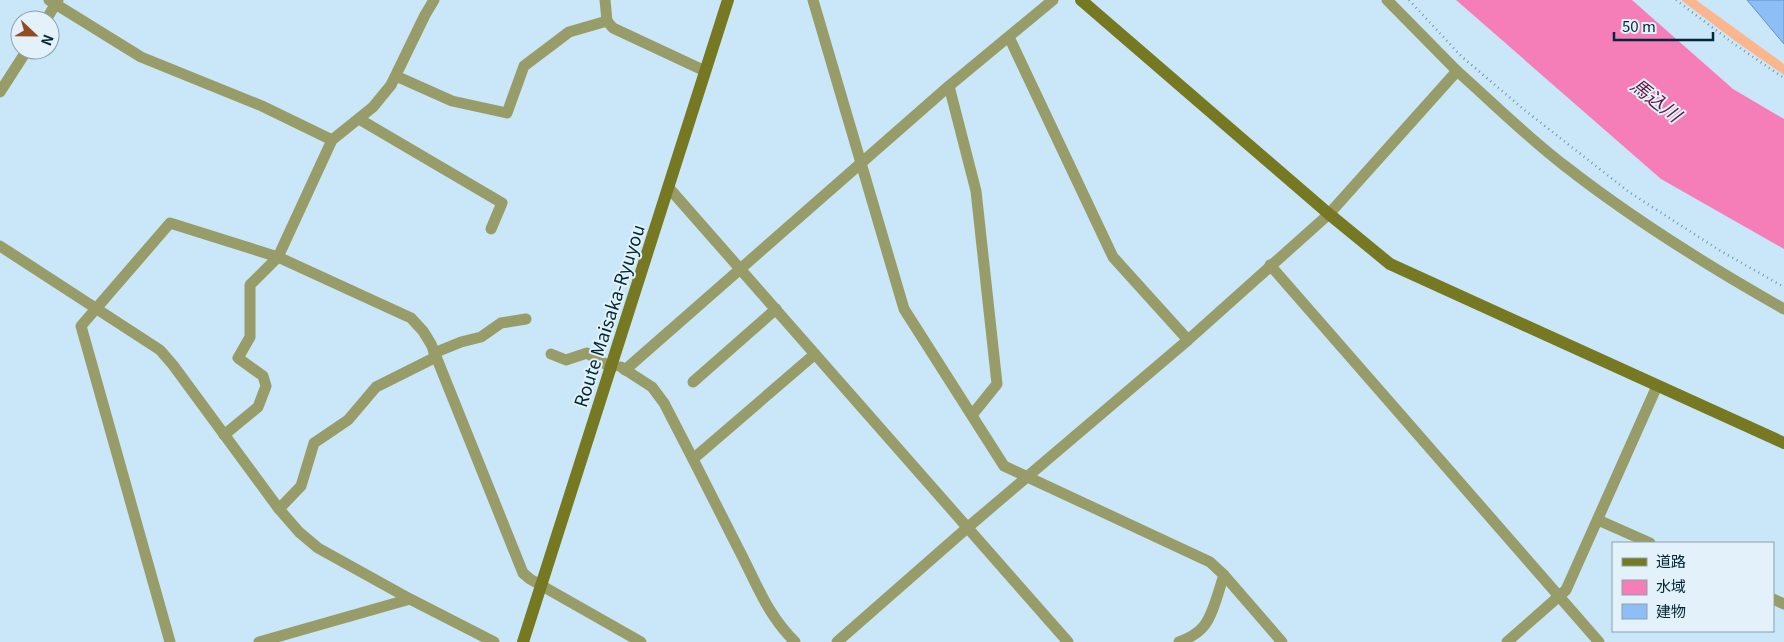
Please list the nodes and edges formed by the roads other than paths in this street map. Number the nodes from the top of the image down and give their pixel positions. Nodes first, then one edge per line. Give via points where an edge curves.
1 (434, 0) edge
2 (606, 0) edge
3 (728, 0) edge
4 (813, 0) edge
5 (1052, 0) edge
6 (1081, 0) edge
7 (1387, 0) edge
8 (55, 1) edge
9 (607, 21) junction
10 (1009, 37) junction
11 (21, 60) edge
12 (705, 71) junction
13 (1457, 71) junction
14 (396, 76) junction
15 (949, 86) junction
16 (0, 92) edge
17 (359, 119) junction
18 (332, 140) junction
19 (862, 163) junction
20 (669, 188) junction
21 (1329, 214) junction
22 (491, 229) dead end
23 (0, 246) edge
24 (278, 257) junction
25 (1270, 265) junction
26 (741, 269) junction
27 (96, 308) junction
28 (776, 309) junction
29 (1784, 309) edge
30 (526, 320) dead end
31 (1188, 340) junction
32 (551, 354) dead end
33 (815, 354) junction
34 (435, 355) junction
35 (613, 365) junction
36 (625, 370) junction
37 (693, 382) dead end
38 (1658, 386) junction
39 (972, 415) junction
40 (224, 435) junction
41 (1784, 443) edge
42 (693, 459) junction
43 (1028, 476) junction
44 (279, 509) junction
45 (1598, 520) junction
46 (967, 528) junction
47 (1648, 542) edge
48 (1224, 574) junction
49 (542, 586) junction
50 (1558, 596) junction
51 (410, 599) junction
52 (272, 640) edge
53 (170, 642) edge
54 (259, 642) edge
55 (494, 642) edge
56 (524, 642) edge
57 (641, 642) edge
58 (795, 642) edge
59 (837, 642) edge
60 (1068, 642) edge
61 (1179, 642) edge
62 (1282, 642) edge
63 (1506, 642) edge
64 (1599, 642) edge

1 - 14 street
2 - 9 street
3 - 12 street, Route Maisaka-Ryuyou
4 - 19 street
5 - 10 street
6 - 21 street
7 - 13 street
8 - 18 street via 140,57 254,102
9 - 12 street via 612,28
9 - 14 street via 569,32 524,66 507,113 452,101
10 - 15 street
10 - 31 street via 1113,257
11 - 16 street
12 - 20 street, Route Maisaka-Ryuyou
13 - 21 street
13 - 29 street via 1564,166 1640,221
14 - 17 street via 374,107
15 - 19 street
15 - 39 street via 976,191 997,384
17 - 18 street
17 - 22 street via 502,202
18 - 24 street
19 - 26 street
19 - 39 street via 904,309
20 - 26 street
20 - 35 street, Route Maisaka-Ryuyou
21 - 25 street
21 - 38 street via 1390,264
23 - 27 street
24 - 27 street via 170,223
24 - 34 street via 410,318 423,331
24 - 40 street via 250,285 250,337 238,358 263,376 266,386 258,407
25 - 31 street
25 - 50 street
26 - 28 street
26 - 36 street
27 - 40 street via 160,350
27 - 53 street via 81,326
28 - 33 street
28 - 37 street
30 - 34 street via 502,323 481,337 461,342
31 - 43 street
32 - 35 street via 566,360 587,353
33 - 42 street
33 - 46 street
34 - 44 street via 376,387 348,420 314,443 301,486
34 - 49 street via 523,573
35 - 36 street
35 - 49 street, Route Maisaka-Ryuyou
36 - 42 street via 652,387 664,403
38 - 41 street
38 - 45 street
39 - 43 street via 1004,466
40 - 44 street
42 - 58 street via 764,602
43 - 46 street
43 - 48 street via 1210,562
44 - 51 street via 318,548
45 - 47 street
45 - 50 street via 1566,590
46 - 59 street
46 - 60 street
48 - 61 street via 1203,627
48 - 62 street
49 - 56 street, Route Maisaka-Ryuyou
49 - 57 street
50 - 63 street
50 - 64 street
51 - 52 street
51 - 55 street
52 - 54 street

